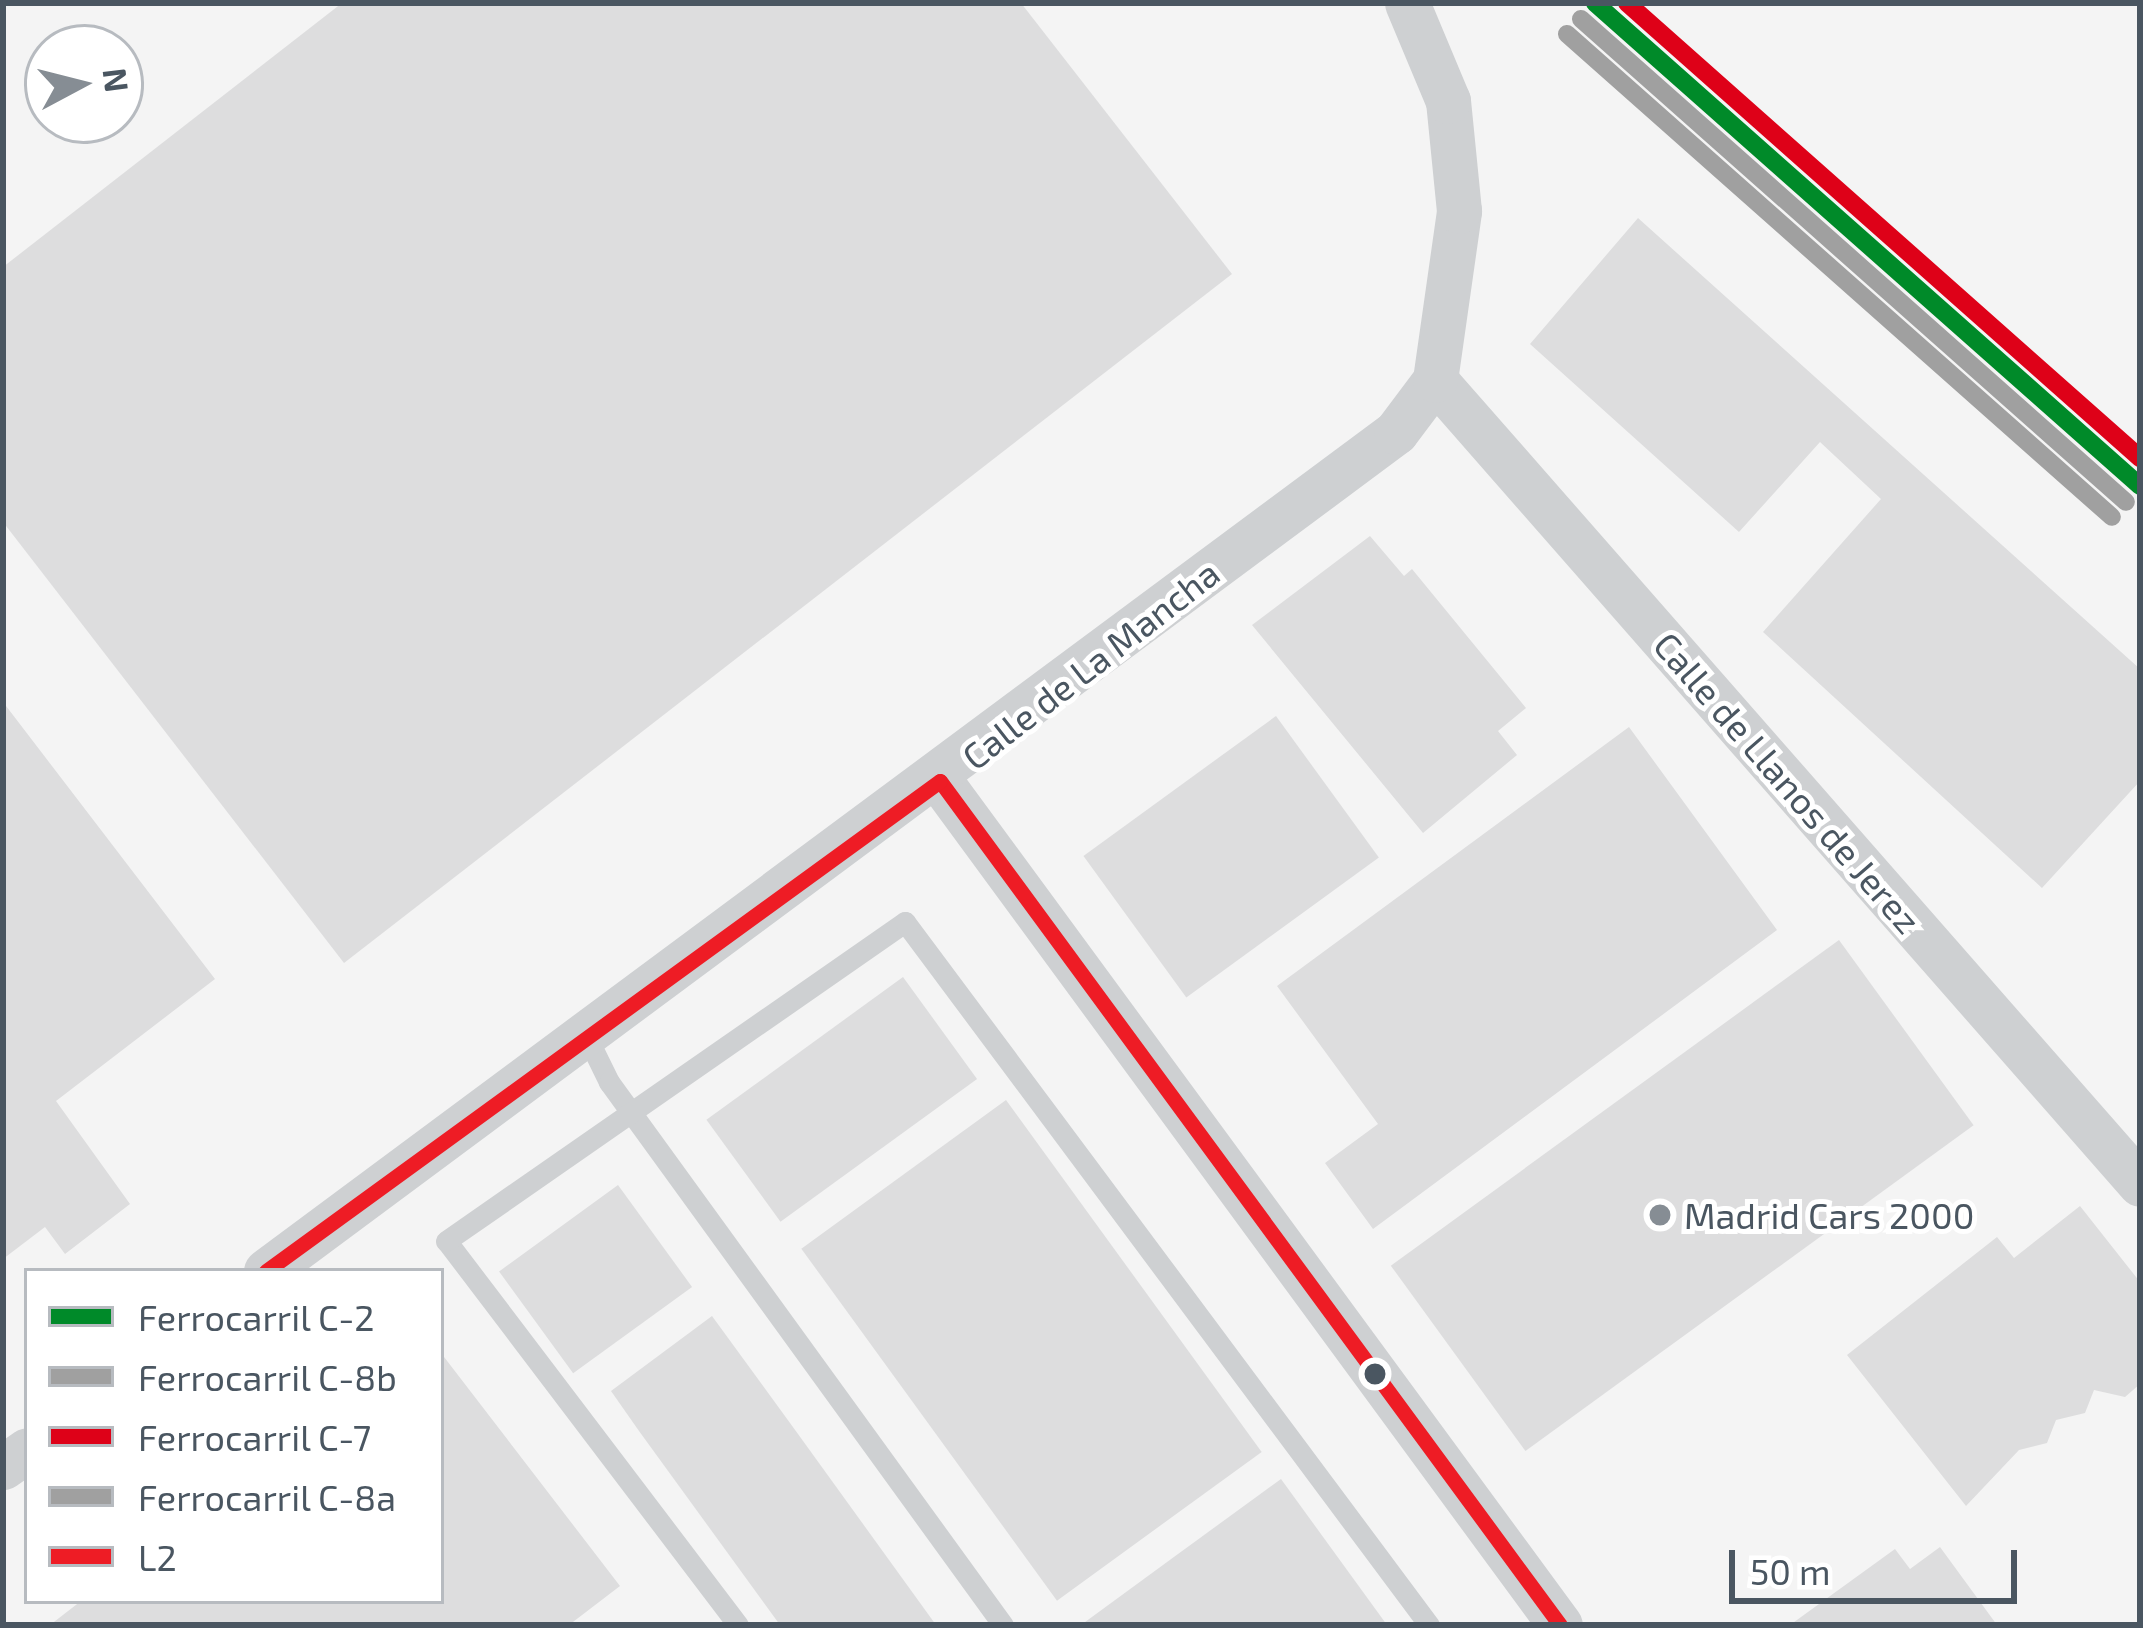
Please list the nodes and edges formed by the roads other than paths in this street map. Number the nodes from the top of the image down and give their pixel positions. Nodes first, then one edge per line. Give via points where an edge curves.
1 (1407, 3) edge
2 (1435, 380) junction
3 (940, 781) junction
4 (585, 1034) junction
5 (630, 1111) junction
6 (2140, 1184) edge
7 (270, 1268) edge
8 (738, 1625) edge
9 (1003, 1625) edge
10 (1429, 1625) edge
11 (1559, 1625) edge

1 - 2 street via 1448,101 1457,157 1455,282
2 - 3 street, Calle de La Mancha via 1396,432
2 - 6 street, Calle de Llanos de Jerez
3 - 4 street, Calle de La Mancha
3 - 11 street
4 - 5 lane
4 - 7 street, Calle de La Mancha
5 - 8 lane via 446,1241
5 - 9 lane
5 - 10 lane via 904,922

